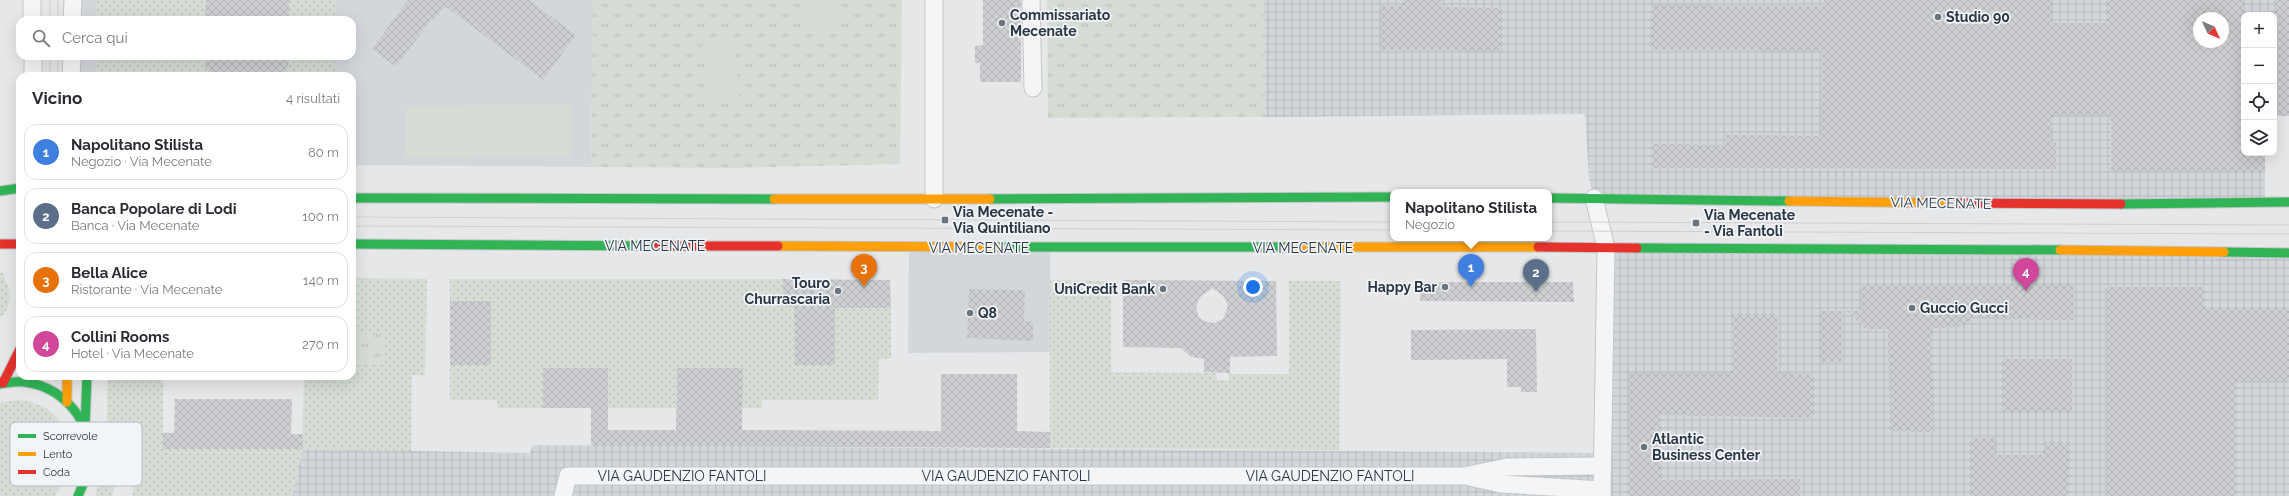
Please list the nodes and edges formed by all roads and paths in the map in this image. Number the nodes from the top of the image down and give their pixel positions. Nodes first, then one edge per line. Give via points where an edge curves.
1 (32, 0) edge
2 (73, 0) edge
3 (934, 0) edge
4 (1031, 0) edge
5 (32, 16) edge
6 (72, 16) edge
7 (33, 60) edge
8 (72, 60) edge
9 (33, 72) edge
10 (71, 72) edge
11 (1033, 88) dead end
12 (16, 189) edge
13 (0, 191) edge
14 (1390, 197) edge
15 (356, 198) edge
16 (1552, 198) edge
17 (1594, 198) junction
18 (934, 199) junction
19 (2289, 202) edge
20 (0, 244) edge
21 (16, 244) edge
22 (356, 244) edge
23 (1606, 248) junction
24 (2289, 253) edge
25 (16, 355) edge
26 (68, 380) edge
27 (87, 380) edge
28 (1, 383) edge
29 (67, 402) junction
30 (82, 422) edge
31 (85, 422) edge
32 (1602, 466) junction
33 (1464, 476) junction
34 (83, 486) edge
35 (1602, 493) edge
36 (78, 496) edge
37 (563, 496) edge

1 - 5 street
2 - 6 street
3 - 18 street
4 - 11 street
7 - 9 street
8 - 10 street
12 - 13 main road
14 - 18 main road
15 - 18 main road
16 - 17 main road, VIA MECENATE
17 - 19 main road, VIA MECENATE via 2065,204
17 - 23 street
20 - 21 main road
22 - 23 main road, VIA MECENATE via 900,248
23 - 24 main road, VIA MECENATE
23 - 32 street, VIA GAUDENZIO FANTOLI
25 - 28 main road
26 - 29 main road
27 - 31 main road
28 - 29 main road via 21,382 39,385 56,392
29 - 30 main road
32 - 33 street, VIA GAUDENZIO FANTOLI via 1508,467
32 - 35 street, VIA GAUDENZIO FANTOLI
33 - 35 street, VIA GAUDENZIO FANTOLI via 1501,484
33 - 37 street, VIA GAUDENZIO FANTOLI via 568,476
34 - 36 main road

